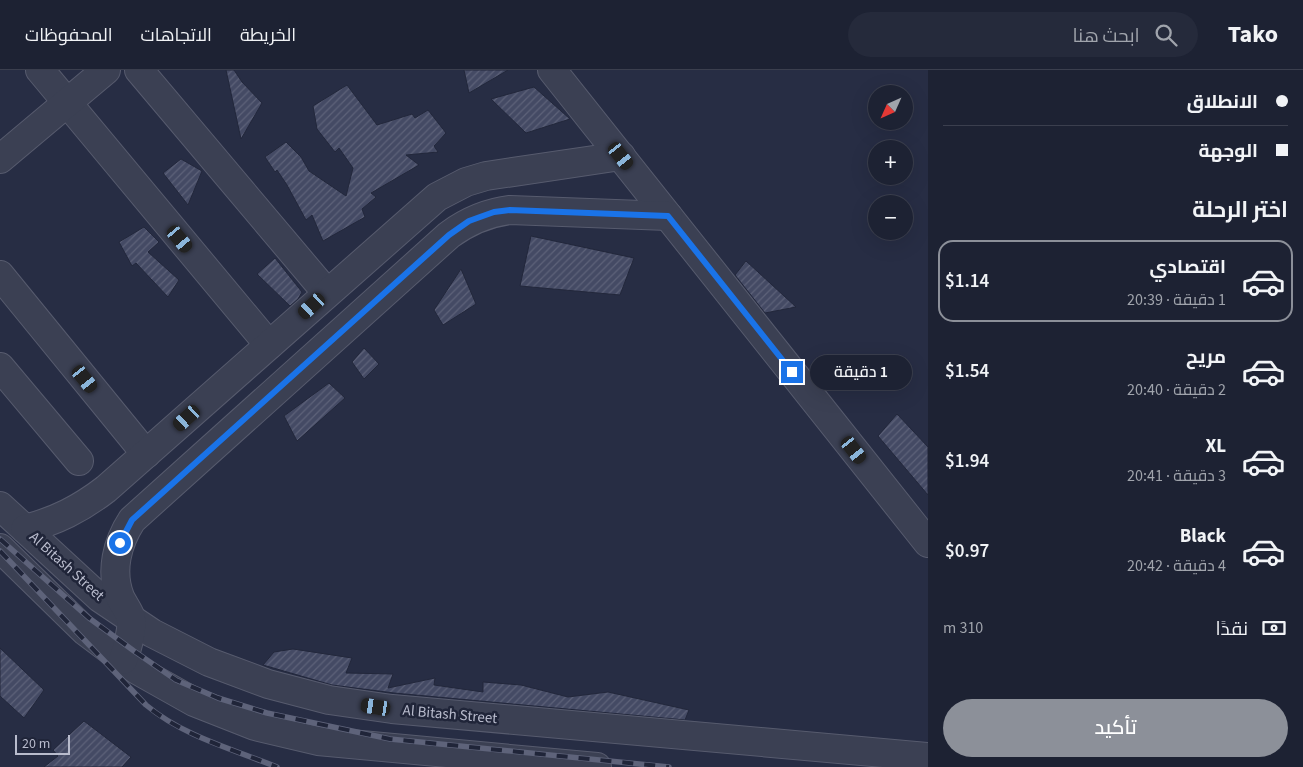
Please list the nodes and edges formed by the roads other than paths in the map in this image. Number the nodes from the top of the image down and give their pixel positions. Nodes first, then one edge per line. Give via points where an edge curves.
1 (40, 70) edge
2 (106, 70) edge
3 (139, 70) edge
4 (552, 70) edge
5 (67, 102) junction
6 (621, 156) junction
7 (0, 159) edge
8 (544, 167) junction
9 (548, 211) junction
10 (668, 216) junction
11 (0, 274) edge
12 (327, 294) junction
13 (268, 345) junction
14 (0, 367) edge
15 (146, 454) junction
16 (79, 461) dead end
17 (106, 489) junction
18 (0, 506) edge
19 (132, 520) junction
20 (25, 529) junction
21 (928, 543) edge
22 (0, 548) edge
23 (131, 618) junction
24 (123, 660) junction
25 (928, 758) edge
26 (597, 767) edge

1 - 5 lane
2 - 5 lane
3 - 12 lane
4 - 6 lane
5 - 7 lane
5 - 13 lane
6 - 8 lane
6 - 10 lane
8 - 9 lane
8 - 12 lane via 486,176 451,189 425,207
9 - 10 lane
9 - 19 lane via 494,212 459,228
10 - 21 lane
11 - 15 lane
12 - 13 lane
13 - 15 lane
14 - 16 lane
15 - 17 lane
17 - 19 lane
17 - 20 lane via 66,515
18 - 20 lane, Al Bitash Street
19 - 23 lane via 120,543 115,569 119,594
20 - 23 lane, Al Bitash Street via 100,598
22 - 24 lane via 85,631
23 - 24 lane
23 - 25 lane, Al Bitash Street via 152,633 209,662 268,684 329,700 392,709
24 - 26 lane via 194,702 255,726 318,741

